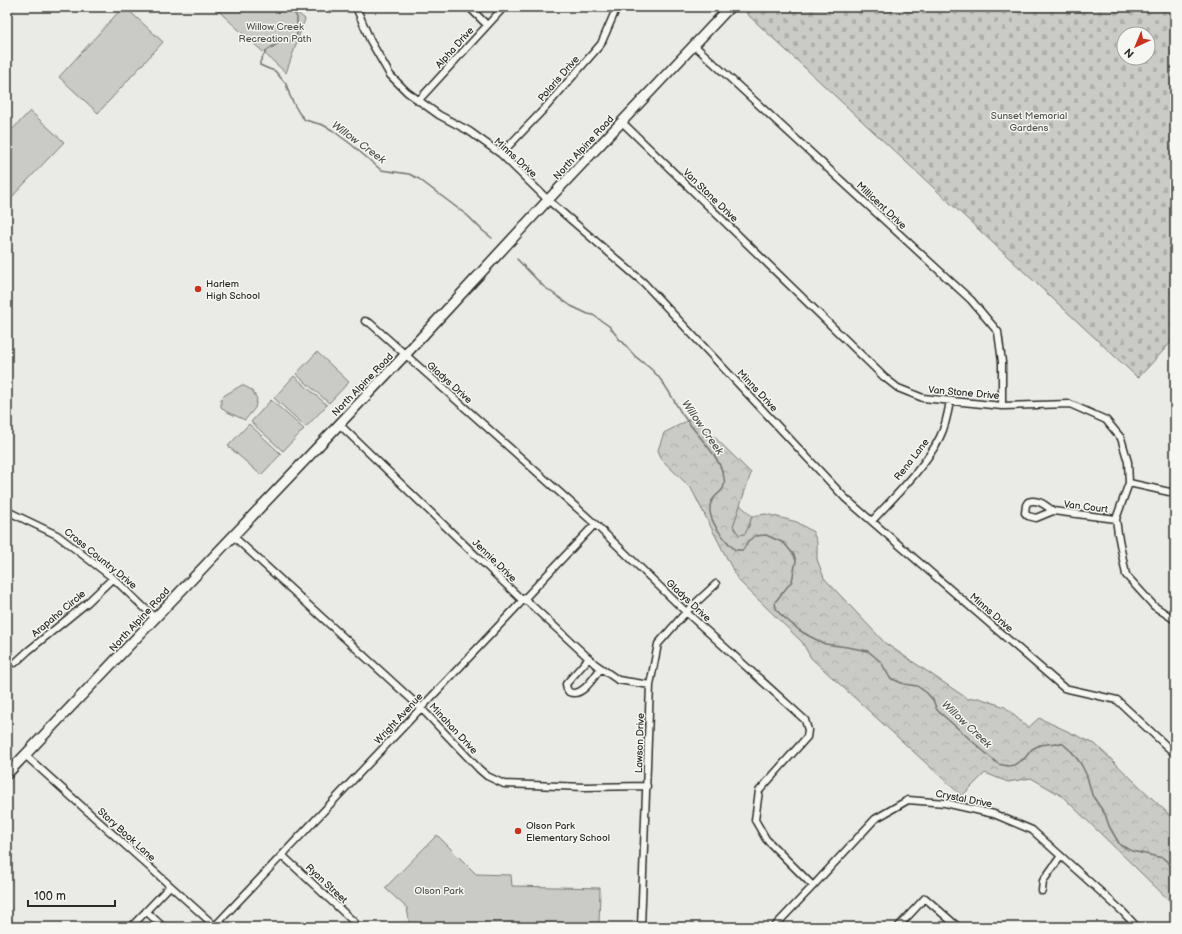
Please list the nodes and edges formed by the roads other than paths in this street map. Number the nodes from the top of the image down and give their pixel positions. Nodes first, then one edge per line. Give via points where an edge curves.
1 (10, 7) edge
2 (356, 7) edge
3 (469, 7) edge
4 (504, 7) edge
5 (615, 7) edge
6 (730, 7) edge
7 (7, 10) edge
8 (487, 25) junction
9 (695, 46) junction
10 (418, 101) junction
11 (622, 122) junction
12 (501, 154) junction
13 (548, 200) junction
14 (365, 321) dead end
15 (404, 355) junction
16 (950, 401) junction
17 (1002, 406) junction
18 (339, 424) junction
19 (1129, 483) junction
20 (1174, 493) dead end
21 (7, 511) edge
22 (1054, 511) dead end
23 (1116, 520) junction
24 (872, 521) junction
25 (595, 524) junction
26 (232, 536) junction
27 (113, 578) junction
28 (716, 584) dead end
29 (523, 601) junction
30 (686, 612) junction
31 (156, 618) junction
32 (1175, 620) edge
33 (589, 658) junction
34 (15, 663) dead end
35 (601, 668) junction
36 (650, 685) junction
37 (421, 708) junction
38 (1175, 754) edge
39 (25, 755) junction
40 (7, 774) edge
41 (647, 786) junction
42 (282, 855) junction
43 (1061, 856) junction
44 (170, 886) junction
45 (813, 886) junction
46 (1042, 891) dead end
47 (146, 911) junction
48 (215, 926) edge
49 (131, 927) edge
50 (163, 927) edge
51 (356, 927) edge
52 (641, 927) edge
53 (774, 927) edge
54 (898, 927) edge
55 (958, 927) edge
56 (1137, 927) edge

1 - 7 street
2 - 10 street, Minns Drive via 370,40 390,75
3 - 8 street
4 - 8 street, Alpha Drive
5 - 12 street, Polaris Drive via 601,44
6 - 9 main road, North Alpine Road
8 - 10 street, Alpha Drive
9 - 11 main road, North Alpine Road
9 - 17 street, Millicent Drive via 971,300 998,332 1002,362
10 - 12 street, Minns Drive via 469,131
11 - 13 main road, North Alpine Road
11 - 16 street, Van Stone Drive via 884,377 898,388 923,398
12 - 13 street, Minns Drive
13 - 15 main road, North Alpine Road
13 - 24 street, Minns Drive via 644,283 845,498
14 - 15 street, Gladys Drive
15 - 18 main road, North Alpine Road
15 - 25 street, Gladys Drive
16 - 17 street, Van Stone Drive
16 - 24 street, Rena Lane via 946,421 933,449
17 - 19 street, Van Stone Drive via 1070,404 1106,420 1120,438 1128,462
18 - 26 main road, North Alpine Road
18 - 29 street, Jennie Drive
19 - 20 street
19 - 23 street, Van Stone Drive
21 - 27 street, Cross Country Drive via 57,535
22 - 23 street, Van Court
23 - 32 street, Van Stone Drive via 1126,575 1154,606
24 - 38 street, Minns Drive via 1064,688 1117,700
25 - 29 street, Wright Avenue
25 - 30 street, Gladys Drive
26 - 31 main road, North Alpine Road
26 - 37 street, Minahan Drive
27 - 31 street, Cross Country Drive
27 - 34 street, Arapaho Circle
28 - 30 street, Lawson Drive
29 - 33 street, Jennie Drive via 527,601
29 - 37 street, Wright Avenue
30 - 36 street, Lawson Drive via 658,644
30 - 45 street, Gladys Drive via 805,720 807,737 759,791 755,820 766,839
31 - 39 main road, North Alpine Road
33 - 35 street, Jennie Drive
33 - 35 street via 566,684 569,692 576,694 581,691
35 - 36 street, Jennie Drive via 618,680
36 - 41 street, Lawson Drive
37 - 41 street, Minahan Drive via 479,769 504,784
37 - 42 street, Wright Avenue
39 - 40 main road, North Alpine Road
39 - 44 street, Story Book Lane
41 - 52 street, Lawson Drive
42 - 48 street, Wright Avenue
42 - 51 street, Ryan Street via 355,923
43 - 45 street, Crystal Drive via 1032,830 994,814 945,803 908,800 875,819
43 - 46 street via 1043,881
43 - 56 street, Crystal Drive
44 - 47 street
44 - 48 street, Story Book Lane
45 - 53 street, Crystal Drive
47 - 49 street
47 - 50 street
54 - 55 street via 925,898

